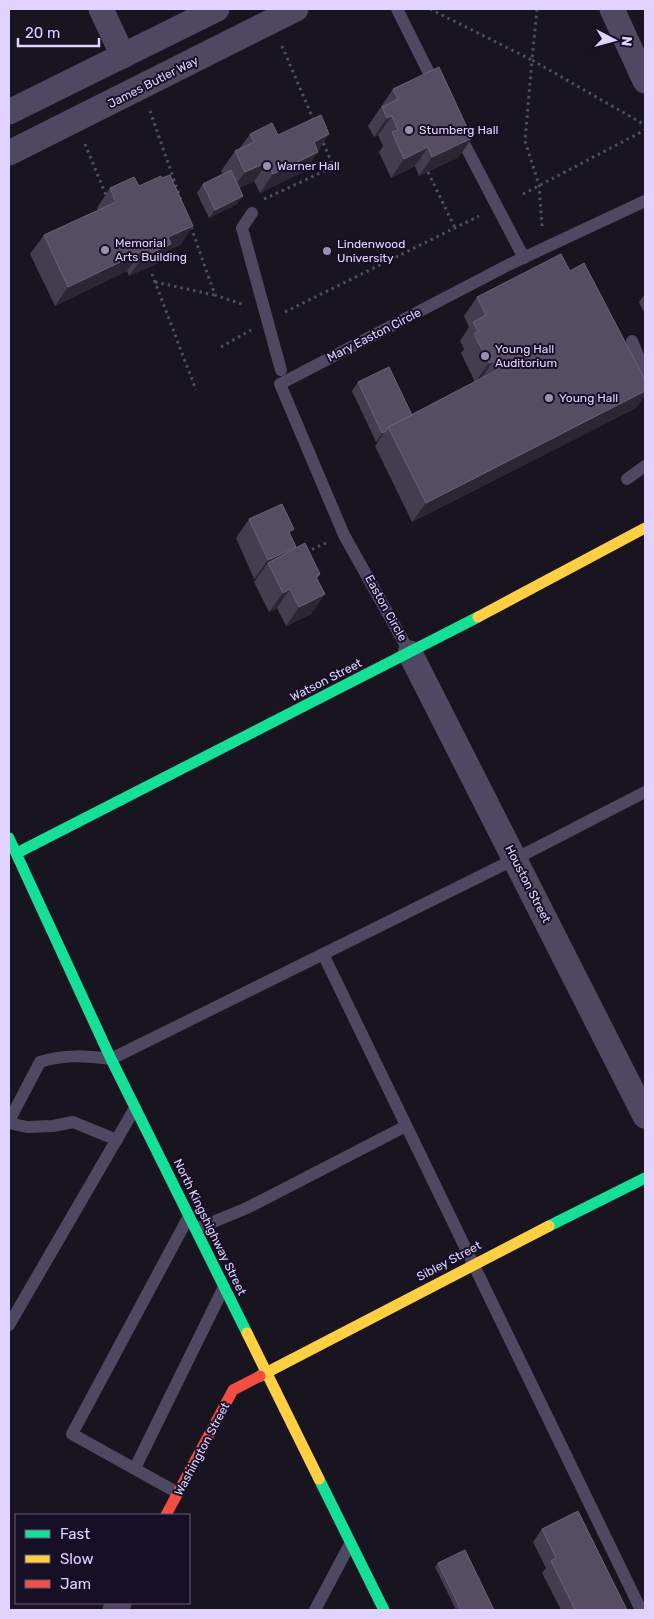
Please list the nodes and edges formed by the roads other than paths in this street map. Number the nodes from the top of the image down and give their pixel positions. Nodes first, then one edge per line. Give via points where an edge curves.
1 (101, 9) edge
2 (217, 9) edge
3 (296, 9) edge
4 (397, 9) edge
5 (612, 9) edge
6 (122, 56) junction
7 (645, 81) edge
8 (444, 103) edge
9 (9, 112) edge
10 (452, 120) edge
11 (9, 153) edge
12 (645, 201) edge
13 (252, 213) road end
14 (524, 258) junction
15 (632, 342) dead end
16 (281, 370) dead end
17 (645, 373) edge
18 (645, 466) edge
19 (628, 479) dead end
20 (645, 528) edge
21 (361, 564) joint
22 (410, 653) junction
23 (645, 792) edge
24 (9, 838) edge
25 (17, 853) junction
26 (515, 859) junction
27 (9, 867) edge
28 (323, 954) junction
29 (111, 1059) junction
30 (135, 1108) junction
31 (645, 1116) edge
32 (9, 1122) edge
33 (406, 1126) junction
34 (117, 1140) junction
35 (645, 1178) edge
36 (189, 1216) junction
37 (196, 1229) junction
38 (473, 1263) junction
39 (224, 1286) junction
40 (9, 1325) edge
41 (267, 1372) junction
42 (135, 1468) junction
43 (178, 1493) junction
44 (167, 1514) edge
45 (351, 1543) junction
46 (315, 1610) edge
47 (384, 1610) edge
48 (641, 1610) edge

1 - 6 street
2 - 6 street
3 - 11 street, James Butler Way
4 - 8 lane
5 - 7 street
6 - 9 street
10 - 14 lane
12 - 14 lane, Mary Easton Circle
13 - 16 lane via 242,228
14 - 21 lane, Mary Easton Circle via 280,384 344,535
15 - 17 lane
18 - 19 lane
20 - 22 street, Watson Street
21 - 22 lane, Easton Circle
22 - 25 street, Watson Street
22 - 26 street, Houston Street
23 - 26 lane
24 - 25 street, North Kingshighway Street
25 - 27 street
25 - 29 street, North Kingshighway Street
26 - 28 lane
26 - 31 street, Houston Street
28 - 29 lane
28 - 33 lane
29 - 30 street, North Kingshighway Street
29 - 32 lane via 74,1055 40,1062
30 - 34 lane
30 - 36 street, North Kingshighway Street
32 - 34 lane via 27,1127 73,1122
33 - 37 lane via 247,1208
33 - 38 lane
34 - 40 lane
35 - 38 street, Sibley Street
36 - 37 street, North Kingshighway Street
36 - 42 lane via 72,1434
37 - 39 street, North Kingshighway Street
38 - 41 street, Sibley Street
38 - 48 lane
39 - 41 street, North Kingshighway Street
39 - 42 lane
41 - 43 street, Washington Street via 233,1390
41 - 45 street, North Kingshighway Street
42 - 43 lane
43 - 44 street, Washington Street
45 - 46 lane
45 - 47 street, North Kingshighway Street

